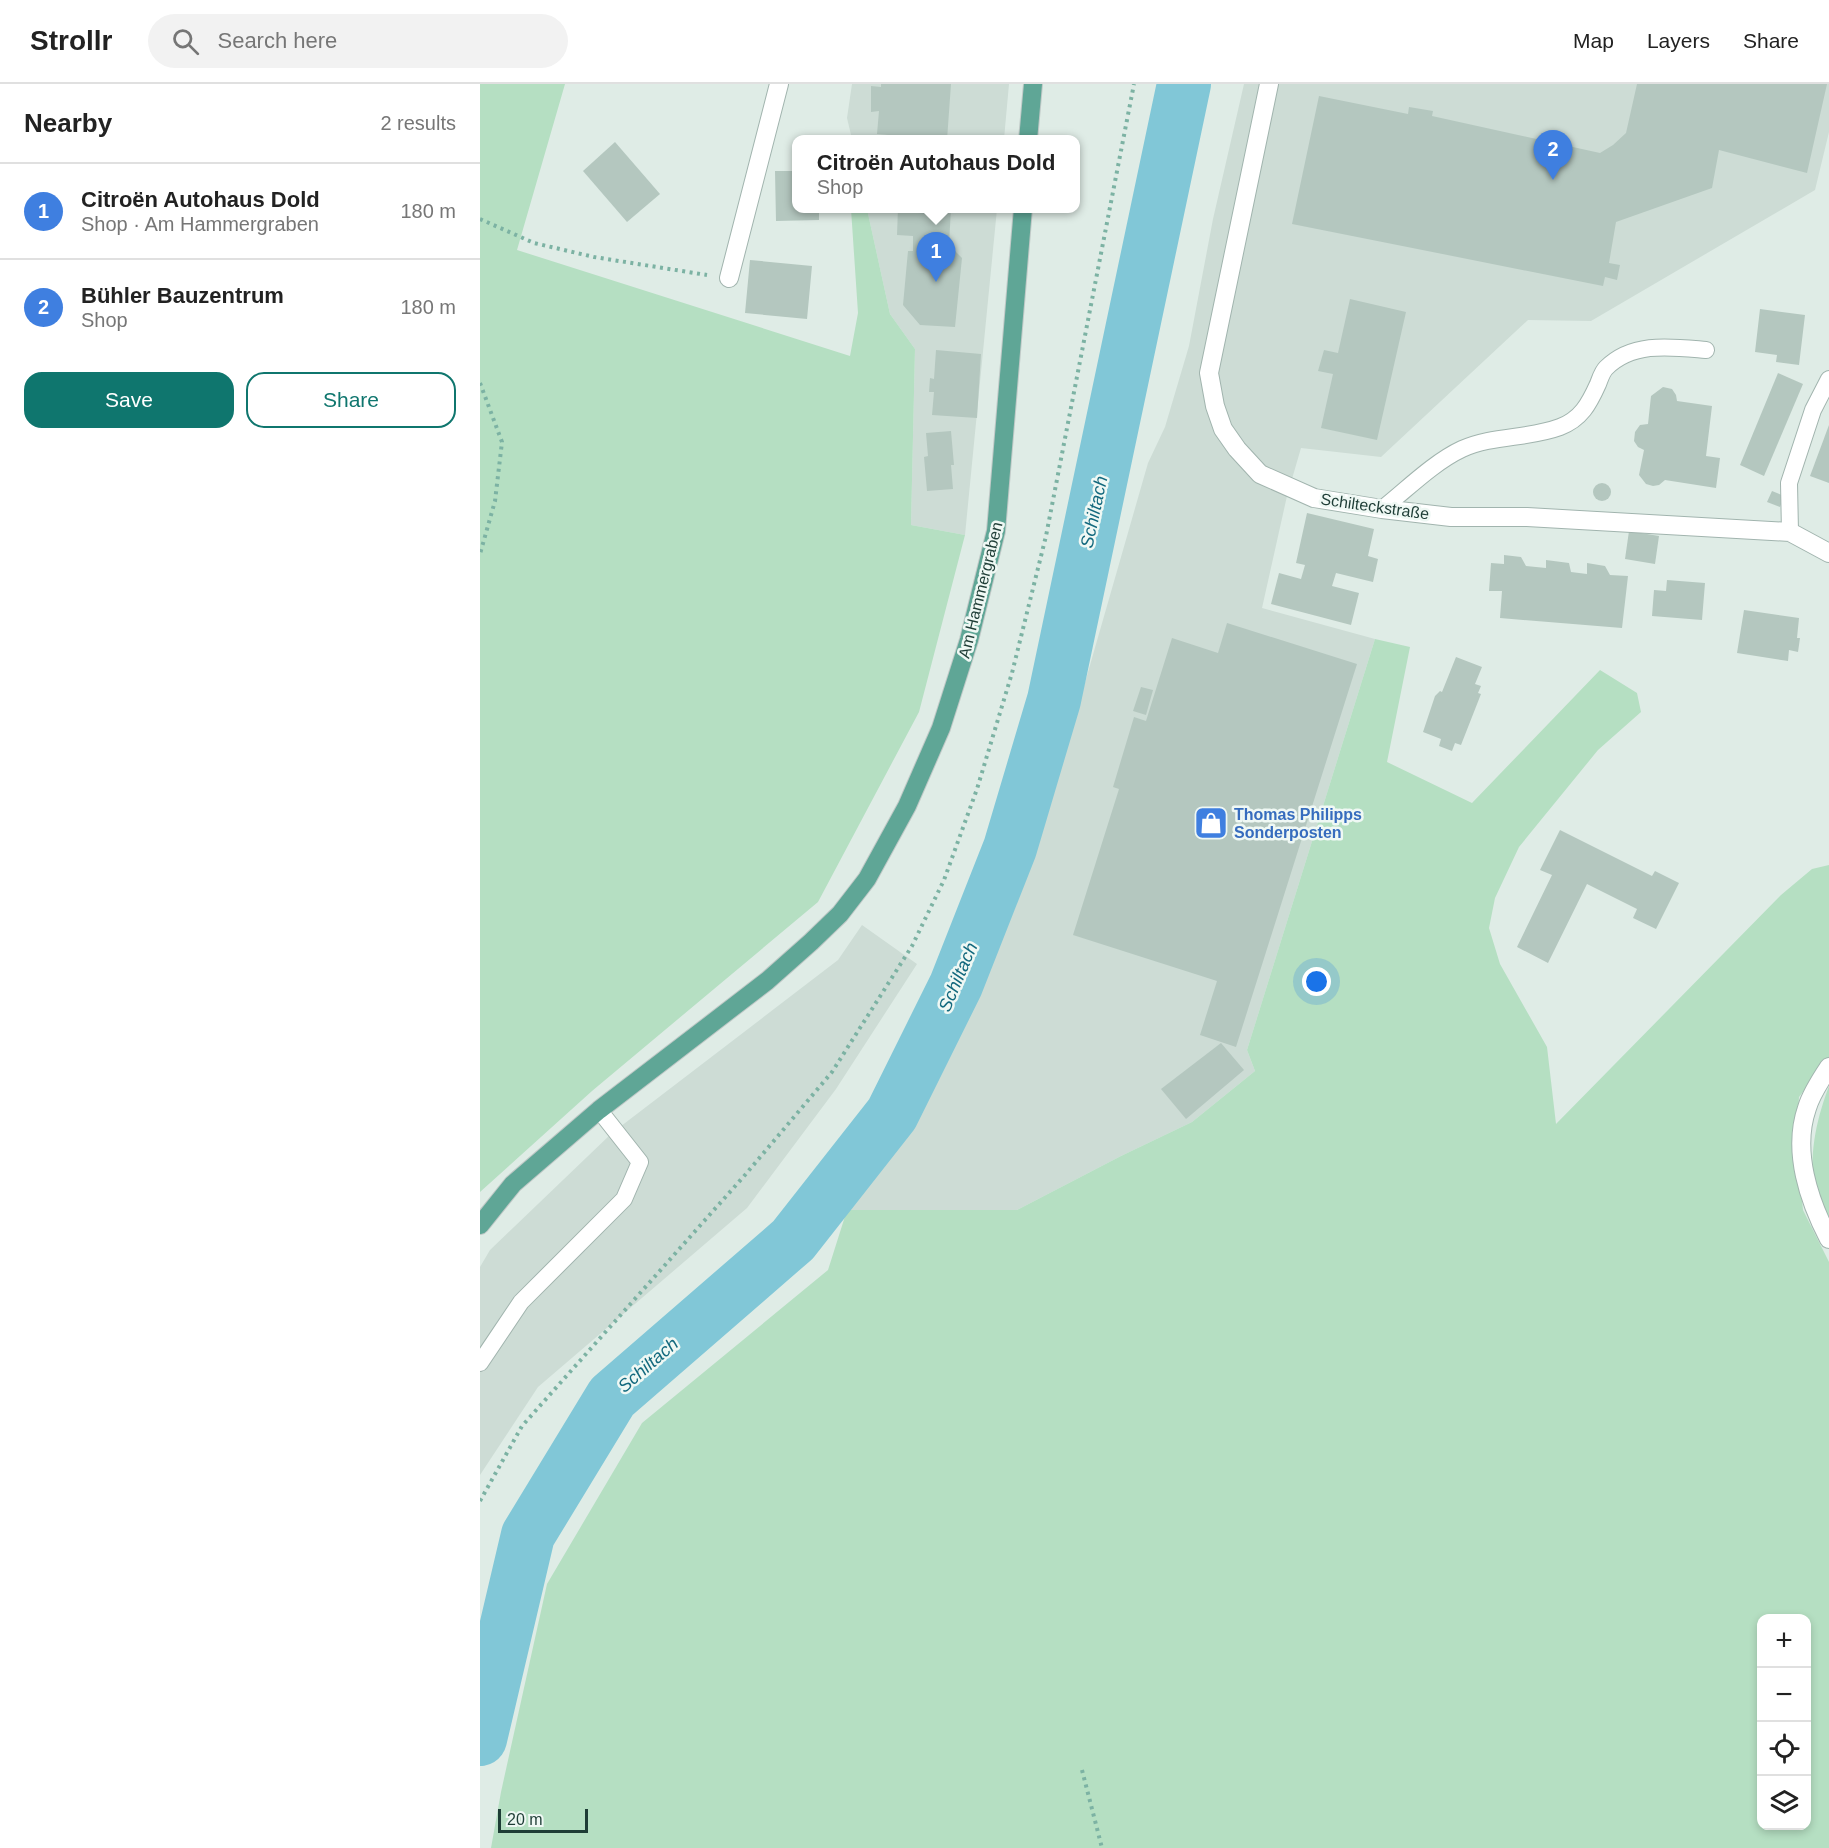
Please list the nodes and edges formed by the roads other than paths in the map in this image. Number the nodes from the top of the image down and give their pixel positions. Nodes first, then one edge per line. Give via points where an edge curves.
1 (779, 84) edge
2 (1033, 84) edge
3 (1269, 84) edge
4 (1028, 135) edge
5 (1023, 213) edge
6 (729, 279) road end
7 (1706, 350) dead end
8 (1829, 379) edge
9 (1382, 509) junction
10 (1790, 532) junction
11 (1829, 553) edge
12 (1829, 1067) edge
13 (599, 1110) junction
14 (480, 1225) edge
15 (1829, 1239) edge
16 (480, 1364) edge

1 - 6 street
2 - 4 main road
3 - 9 street, Schilteckstraße via 1209,373 1215,406 1223,429 1260,474 1314,498
5 - 13 main road, Am Hammergraben via 996,531 969,640 941,728 907,806 867,879 812,942 768,981
7 - 9 lane via 1663,346 1642,348 1622,357 1605,369 1587,408 1562,426 1462,449
8 - 10 lane via 1813,410 1788,483
9 - 10 street, Schilteckstraße via 1451,517 1527,516
10 - 11 street, Schilteckstraße
12 - 15 street via 1807,1108 1801,1141 1804,1178
13 - 14 main road, Am Hammergraben via 513,1184
13 - 16 lane via 640,1162 624,1199 521,1302

